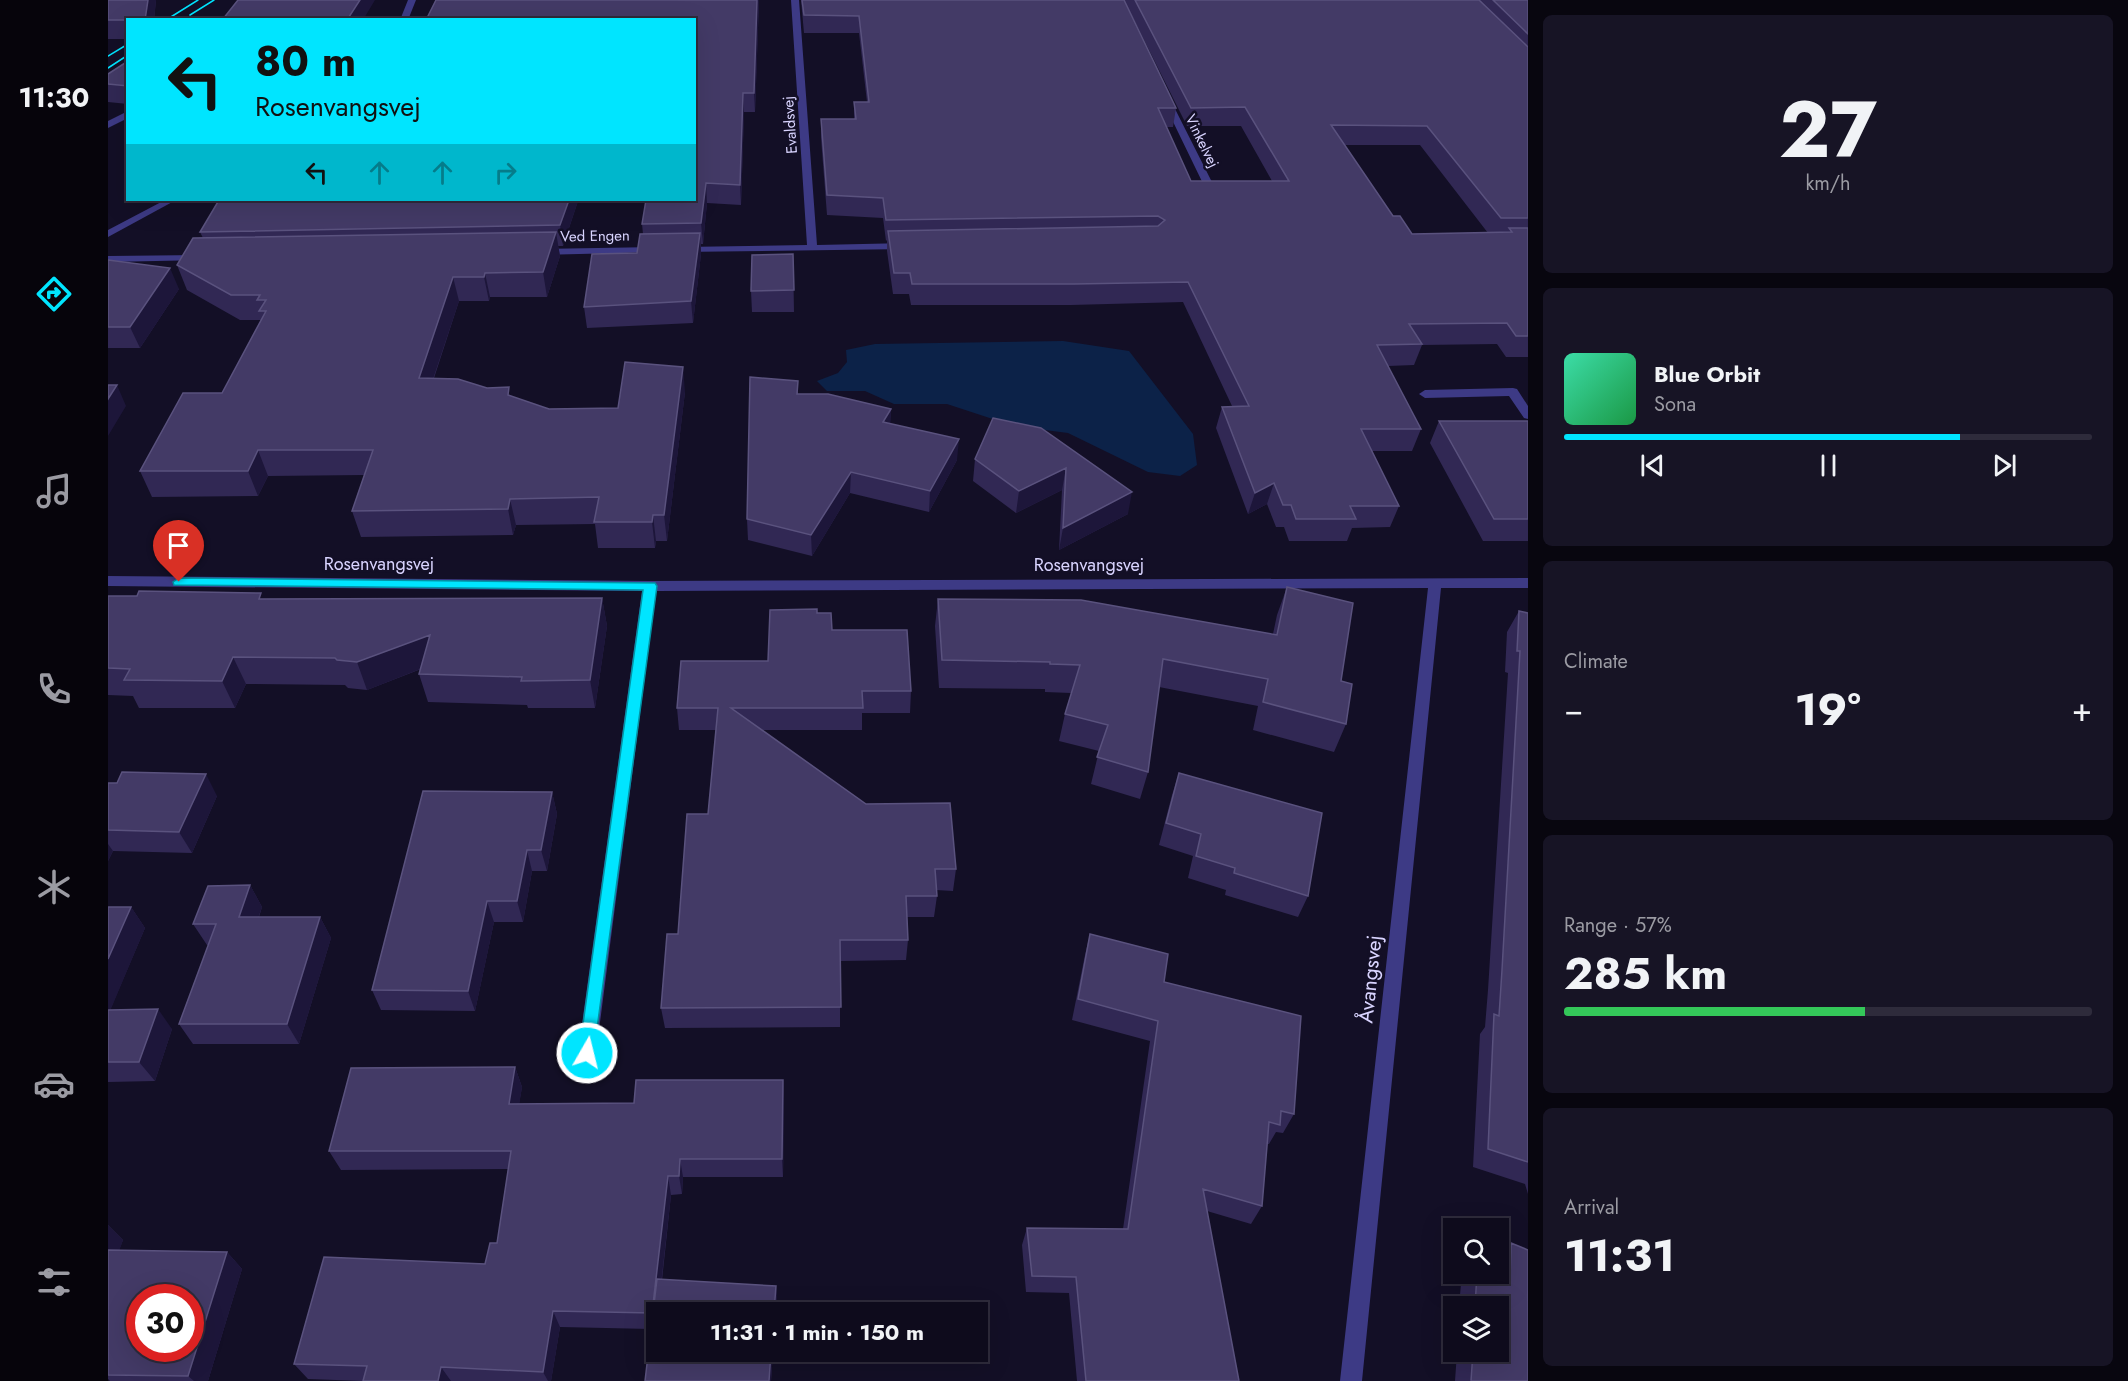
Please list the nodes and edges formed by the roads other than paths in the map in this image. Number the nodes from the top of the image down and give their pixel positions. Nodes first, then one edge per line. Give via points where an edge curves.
1 (412, 0) edge
2 (795, 0) edge
3 (405, 18) edge
4 (1164, 94) edge
5 (126, 115) edge
6 (108, 125) edge
7 (1215, 198) edge
8 (169, 201) edge
9 (108, 234) edge
10 (918, 246) edge
11 (812, 248) junction
12 (525, 252) edge
13 (215, 257) edge
14 (108, 259) edge
15 (1425, 394) dead end
16 (1528, 415) edge
17 (108, 581) edge
18 (1435, 583) junction
19 (1528, 583) edge
20 (650, 586) junction
21 (587, 1053) dead end
22 (1351, 1381) edge

1 - 3 street
2 - 11 street, Evaldsvej
4 - 7 street, Vinkelvej
5 - 6 street
8 - 9 street
10 - 11 street, Ved Engen
11 - 12 street, Ved Engen
13 - 14 street
15 - 16 street via 1513,392
17 - 20 street, Rosenvangsvej
18 - 19 street, Rosenvangsvej
18 - 20 street, Rosenvangsvej
18 - 22 street, Åvangsvej
20 - 21 street

